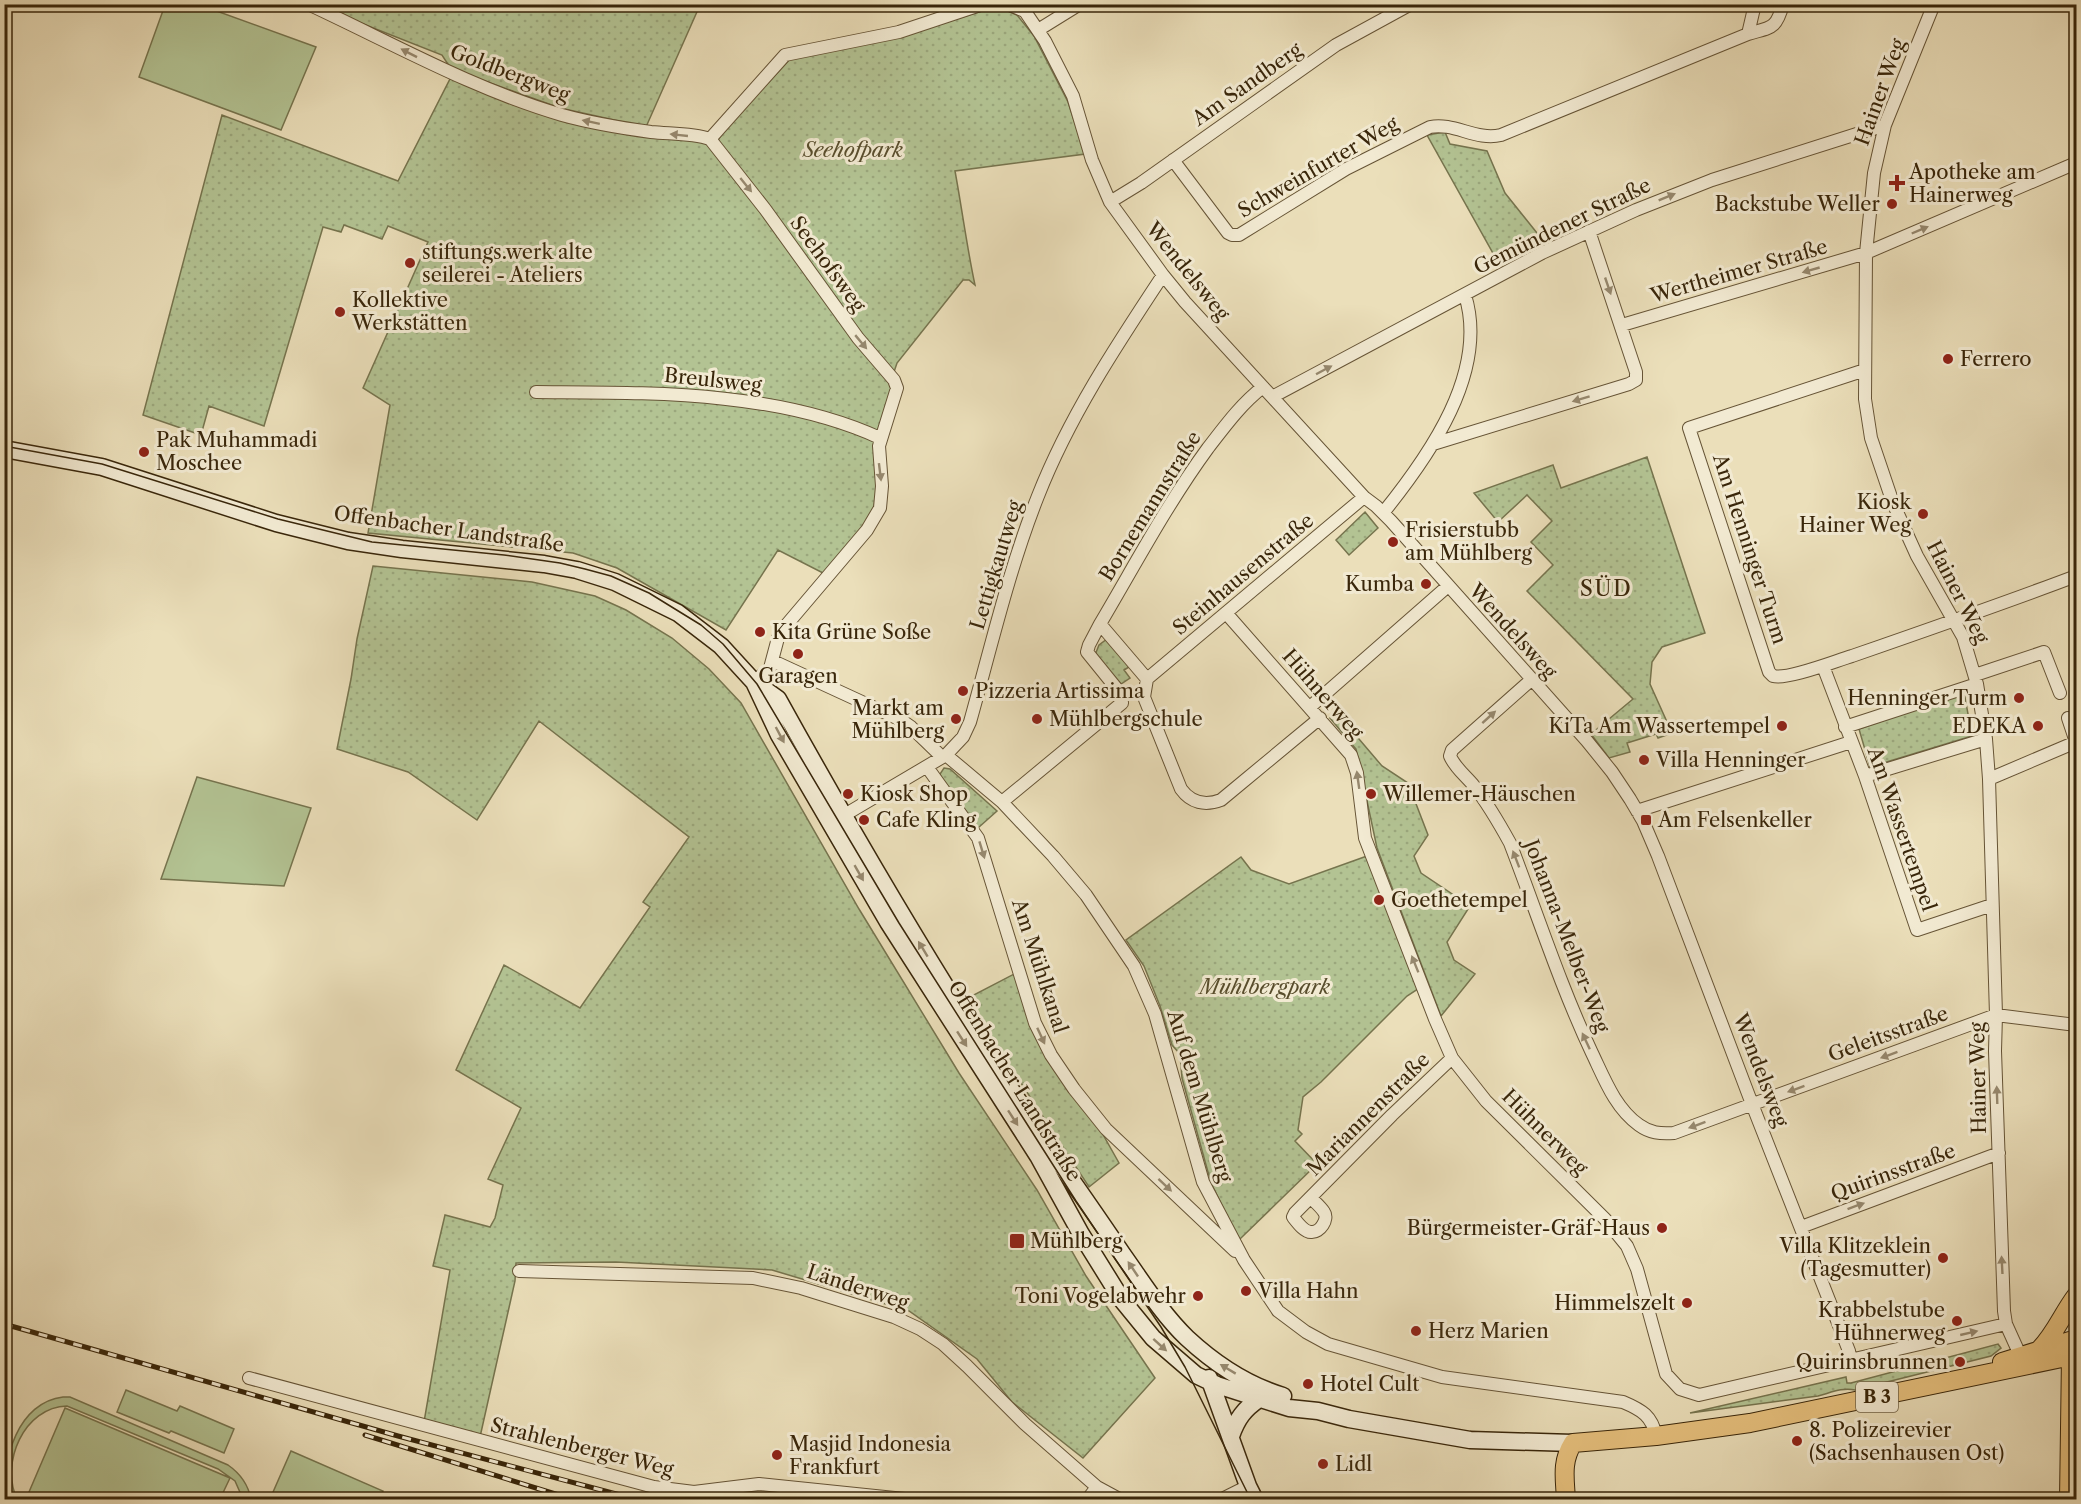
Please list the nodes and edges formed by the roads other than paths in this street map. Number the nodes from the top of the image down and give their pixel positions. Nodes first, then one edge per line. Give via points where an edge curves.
1 (308, 4) edge
2 (982, 4) edge
3 (1008, 4) edge
4 (1080, 4) edge
5 (1412, 4) edge
6 (1755, 4) edge
7 (1783, 4) edge
8 (1934, 4) edge
9 (1021, 7) edge
10 (1038, 30) junction
11 (1748, 34) junction
12 (1884, 125) junction
13 (710, 139) junction
14 (1173, 160) junction
15 (2076, 163) edge
16 (1110, 202) junction
17 (1589, 231) junction
18 (1866, 253) junction
19 (1163, 275) junction
20 (1465, 295) junction
21 (1622, 325) junction
22 (1865, 369) junction
23 (1263, 387) junction
24 (536, 392) dead end
25 (1272, 397) junction
26 (880, 438) junction
27 (1433, 444) junction
28 (4, 449) edge
29 (1364, 497) junction
30 (1383, 513) junction
31 (2076, 576) edge
32 (1448, 586) junction
33 (1226, 613) junction
34 (1955, 621) junction
35 (1101, 624) junction
36 (773, 662) junction
37 (1823, 666) junction
38 (1147, 679) junction
39 (1531, 680) junction
40 (1976, 680) junction
41 (754, 682) junction
42 (2060, 693) dead end
43 (1310, 707) junction
44 (1320, 718) junction
45 (2068, 718) dead end
46 (1845, 727) junction
47 (1986, 739) junction
48 (1851, 742) junction
49 (944, 756) junction
50 (927, 767) junction
51 (1865, 776) junction
52 (1989, 779) junction
53 (1002, 802) junction
54 (1636, 811) junction
55 (837, 819) junction
56 (1992, 905) junction
57 (1996, 1015) junction
58 (2076, 1025) edge
59 (1452, 1058) junction
60 (1752, 1104) junction
61 (1999, 1153) junction
62 (1311, 1198) dead end
63 (1086, 1202) junction
64 (1069, 1211) junction
65 (1801, 1227) junction
66 (1244, 1260) junction
67 (519, 1271) dead end
68 (2076, 1296) edge
69 (2006, 1324) junction
70 (1197, 1346) junction
71 (2075, 1348) edge
72 (2040, 1349) junction
73 (2020, 1355) junction
74 (1851, 1361) junction
75 (249, 1378) dead end
76 (1210, 1382) junction
77 (1947, 1383) junction
78 (1259, 1399) junction
79 (1318, 1412) junction
80 (1231, 1436) junction
81 (1656, 1436) junction
82 (1539, 1443) junction
83 (1573, 1443) junction
84 (1564, 1468) junction
85 (1097, 1487) junction
86 (1252, 1493) edge
87 (914, 1500) edge
88 (1087, 1500) edge
89 (1121, 1500) edge
90 (1220, 1500) edge
91 (1566, 1500) edge
92 (2069, 1500) edge

13 -> 1 street, Goldbergweg via 578,119 525,103 444,70
2 - 13 street via 899,32 785,54
3 - 9 street
4 - 10 street
5 - 14 street, Am Sandberg via 1336,45
6 - 11 street
7 - 11 street, Schweinfurter Weg via 1776,24
8 - 12 street, Hainer Weg
9 - 10 street, Wendelsweg
10 - 16 street, Wendelsweg via 1073,96 1092,160
11 - 14 street, Schweinfurter Weg via 1501,135 1482,137 1448,126 1430,127 1346,169 1239,235 1228,233
17 -> 12 street, Gemündener Straße via 1712,180
12 - 18 street, Hainer Weg via 1874,173
13 -> 26 street, Seehofsweg via 858,338 894,380 897,393
14 - 16 street, Am Sandberg
18 -> 15 street, Wertheimer Straße
16 - 19 street, Wendelsweg
17 - 20 street, Gemündener Straße
17 -> 21 street
18 -> 21 street, Wertheimer Straße
18 - 22 street, Hainer Weg
19 - 23 street, Wendelsweg
19 - 49 street, Lettigkautweg via 1088,391 1052,464 1024,536 970,722 963,737
25 -> 20 street, Gemündener Straße
20 - 27 street via 1471,319 1470,344 1450,413
21 -> 27 street via 1636,380
22 - 34 street, Hainer Weg via 1868,428 1887,486 1917,556
22 - 37 street, Am Henninger Turm via 1689,428 1769,672 1781,678
23 - 25 street, Wendelsweg
23 - 35 street, Bornemannstraße via 1239,409 1184,482
24 - 26 street, Breulsweg via 636,393 754,403 834,419
25 - 29 street, Wendelsweg
26 -> 36 street via 880,508 867,530 783,629
27 - 30 street
28 - 41 main road, Offenbacher Landstraße via 102,467 276,523 348,541 544,564 603,577 648,596 694,624
29 - 30 street, Wendelsweg
29 - 33 street, Steinhausenstraße
30 - 32 street, Wendelsweg
31 - 34 street, Am Henninger Turm
32 - 39 street, Wendelsweg
32 - 43 street
33 - 38 street, Steinhausenstraße
33 - 43 street, Hühnerweg
34 - 37 street, Am Henninger Turm
34 - 40 street, Hainer Weg
35 - 38 street
35 - 53 street, Bornemannstraße via 1087,652 1123,700
36 - 41 street
36 - 49 street, Auf dem Mühlberg via 901,720
37 - 46 street, Am Wassertempel
38 - 44 street via 1144,697 1177,780 1184,794 1205,804 1221,800
39 - 54 street, Wendelsweg via 1600,757
60 -> 39 street, Johanna-Melber-Weg via 1674,1133 1661,1134 1638,1124 1611,1094 1571,1009 1510,843 1450,756 1452,750
40 - 42 street via 2044,652
40 - 46 street
40 - 47 street, Hainer Weg
41 - 55 main road, Offenbacher Landstraße via 779,735
43 - 44 street, Hühnerweg
59 -> 44 street, Hühnerweg via 1365,838 1354,761
45 - 52 street via 2076,742
46 - 48 street, Am Wassertempel
47 - 51 street
47 - 52 street, Hainer Weg
48 - 51 street, Am Wassertempel
48 - 54 street
49 - 50 street, Lettigkautweg
49 - 53 street, Auf dem Mühlberg
50 - 55 street, Lettigkautweg
50 -> 66 street, Am Mühlkanal via 978,838 1035,1023 1051,1055 1111,1134
51 - 56 street, Am Wassertempel via 1917,930
52 - 56 street, Hainer Weg
53 - 66 street, Auf dem Mühlberg via 1086,895 1134,966 1155,1014 1203,1182
54 - 60 street, Wendelsweg via 1682,915
63 -> 55 main road, Offenbacher Landstraße
55 -> 64 main road, Offenbacher Landstraße via 888,922
56 - 57 street, Hainer Weg
57 - 58 street, Geleitsstraße
57 -> 60 street, Geleitsstraße
61 -> 57 street, Hainer Weg
59 - 62 street, Mariannenstraße
59 - 74 street, Hühnerweg via 1486,1101 1605,1219 1627,1246 1637,1269 1663,1367 1680,1389 1699,1395
60 - 65 street, Wendelsweg
65 -> 61 street, Quirinsstraße
69 -> 61 street, Hainer Weg
63 - 64 main road via 1076,1201
70 -> 63 main road, Offenbacher Landstraße via 1156,1302
64 -> 76 main road, Offenbacher Landstraße via 1137,1320 1185,1367
65 - 74 street, Wendelsweg
66 - 81 street, Auf dem Mühlberg via 1278,1311 1329,1344 1442,1377 1623,1402 1653,1422
67 - 85 street, Länderweg via 753,1278 801,1287 894,1317 920,1329 957,1356 1025,1424
68 - 72 main road
69 - 73 street, Hainer Weg
74 -> 69 street, Hühnerweg
70 - 76 main road
79 -> 70 main road, Offenbacher Landstraße via 1255,1385
71 - 72 main road, Offenbacher Landstraße / B 3
71 - 77 main road, Offenbacher Landstraße / B 3
71 - 92 main road
72 - 73 main road, Offenbacher Landstraße / B 3
73 - 77 main road, Offenbacher Landstraße / B 3
75 - 87 street, Strahlenberger Weg via 654,1487 694,1492 770,1485
76 - 78 main road, Offenbacher Landstraße
76 - 80 main road
77 - 81 main road, Offenbacher Landstraße / B 3 via 1750,1423
78 - 79 main road, Offenbacher Landstraße
78 - 80 main road via 1242,1413
79 - 82 main road, Offenbacher Landstraße via 1470,1440
80 - 86 main road
81 - 83 main road, Offenbacher Landstraße / B 3
82 - 83 main road, Offenbacher Landstraße
82 - 84 main road
83 - 84 main road
84 - 91 main road
85 - 88 street
85 - 89 street, Länderweg
86 - 90 street

